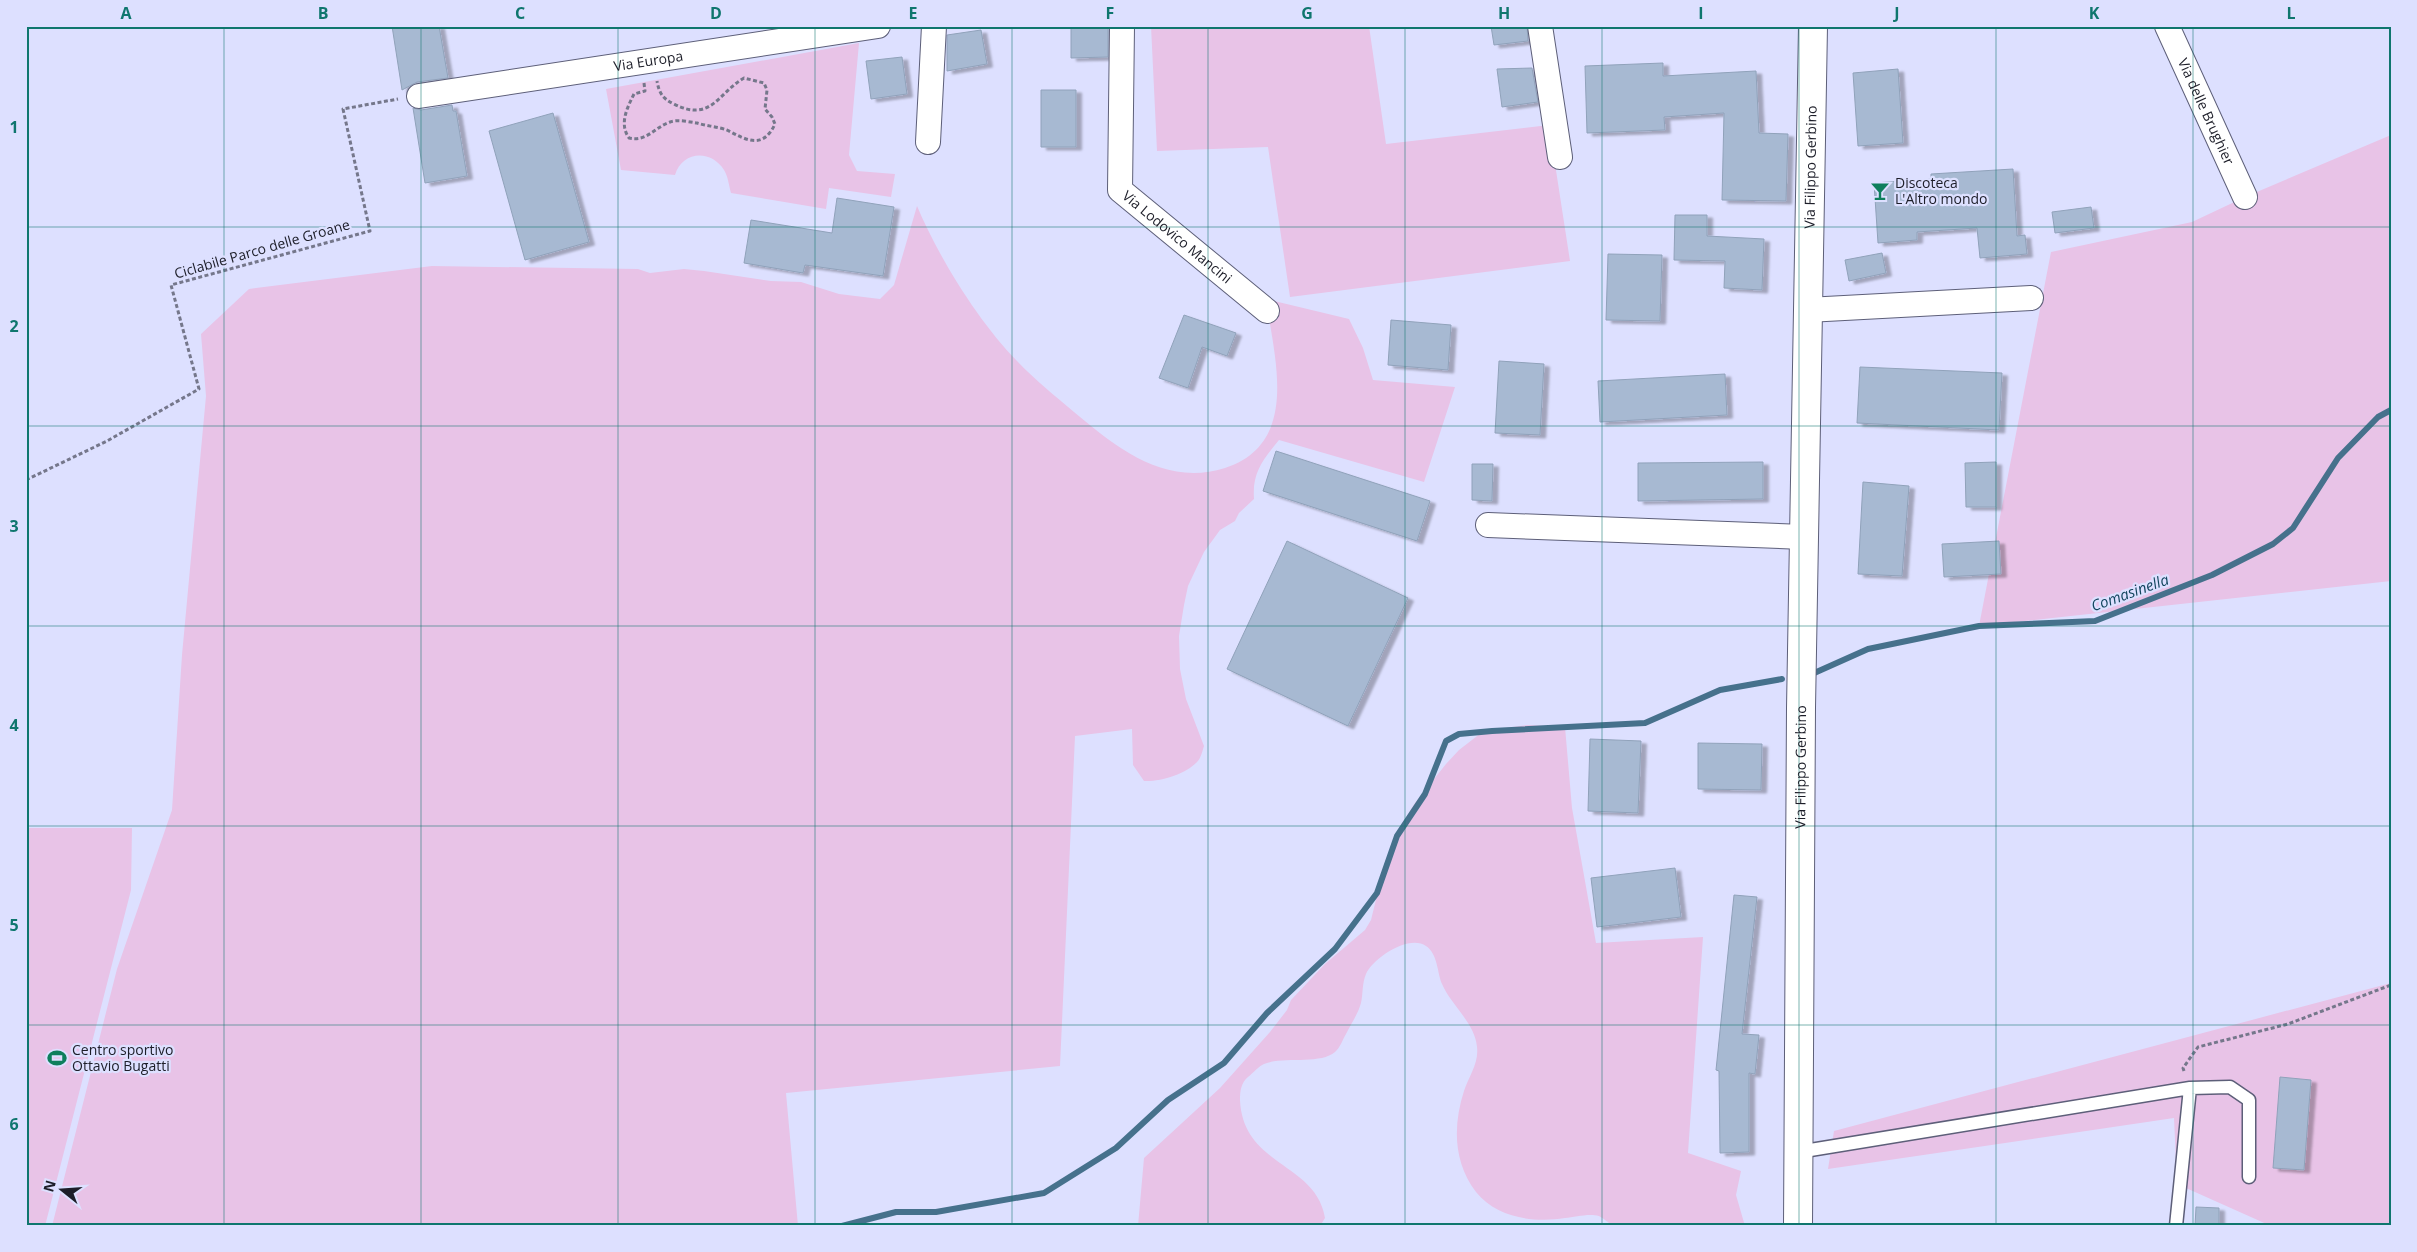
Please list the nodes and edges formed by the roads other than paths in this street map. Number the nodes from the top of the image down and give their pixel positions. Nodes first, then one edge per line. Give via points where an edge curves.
1 (878, 26) edge
2 (934, 26) edge
3 (1122, 26) edge
4 (1540, 26) edge
5 (1813, 26) edge
6 (2168, 26) edge
7 (776, 34) edge
8 (418, 96) road end
9 (928, 142) dead end
10 (1560, 157) dead end
11 (2245, 196) dead end
12 (2031, 298) dead end
13 (1807, 310) junction
14 (1268, 311) dead end
15 (1488, 525) dead end
16 (1804, 537) junction
17 (2190, 1088) junction
18 (1798, 1152) junction
19 (2249, 1177) dead end
20 (1798, 1226) edge
21 (2176, 1226) edge

1 - 7 street, Via Europa
2 - 9 street
3 - 14 street, Via Lodovico Mancini via 1120,190
4 - 10 street
5 - 13 street, Via Filippo Gerbino
6 - 11 street, Via delle Brughier
7 - 8 street, Via Europa via 648,61
12 - 13 street
13 - 16 street, Via Filippo Gerbino
15 - 16 street
16 - 18 street, Via Filippo Gerbino
17 - 18 lane
17 - 19 lane via 2230,1087 2248,1100
17 - 21 lane
18 - 20 street, Via Filippo Gerbino

